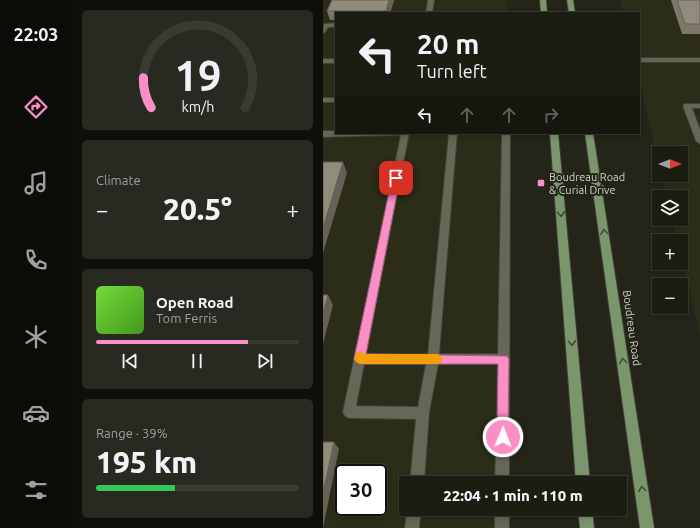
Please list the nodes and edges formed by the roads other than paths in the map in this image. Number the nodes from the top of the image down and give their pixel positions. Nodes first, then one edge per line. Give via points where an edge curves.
1 (431, 0) edge
2 (543, 0) edge
3 (570, 0) edge
4 (429, 12) edge
5 (544, 12) edge
6 (572, 12) edge
7 (335, 25) edge
8 (323, 31) edge
9 (640, 60) edge
10 (323, 61) edge
11 (335, 61) edge
12 (699, 62) edge
13 (323, 100) edge
14 (335, 100) edge
15 (700, 106) edge
16 (323, 134) edge
17 (335, 134) edge
18 (405, 134) edge
19 (453, 134) edge
20 (506, 134) edge
21 (554, 134) edge
22 (589, 134) edge
23 (700, 141) edge
24 (360, 359) junction
25 (433, 359) junction
26 (503, 359) junction
27 (423, 413) junction
28 (418, 476) edge
29 (502, 476) edge
30 (582, 476) edge
31 (414, 516) edge
32 (502, 516) edge
33 (586, 516) edge
34 (413, 528) edge
35 (502, 528) edge
36 (587, 528) edge
37 (647, 528) edge

1 - 4 street
2 - 5 main road
3 - 6 main road
7 - 8 street via 326,25
9 - 12 street
10 - 11 street
13 - 14 street
15 - 23 street via 687,106
16 - 17 street
18 - 24 street
19 - 25 street
20 - 26 street
21 -> 30 main road
37 -> 22 main road, Boudreau Road
24 - 25 street
24 - 27 street via 349,412
25 - 26 street
25 - 27 street
26 - 29 street
27 - 28 street
31 - 34 street
32 - 35 street
33 - 36 main road

